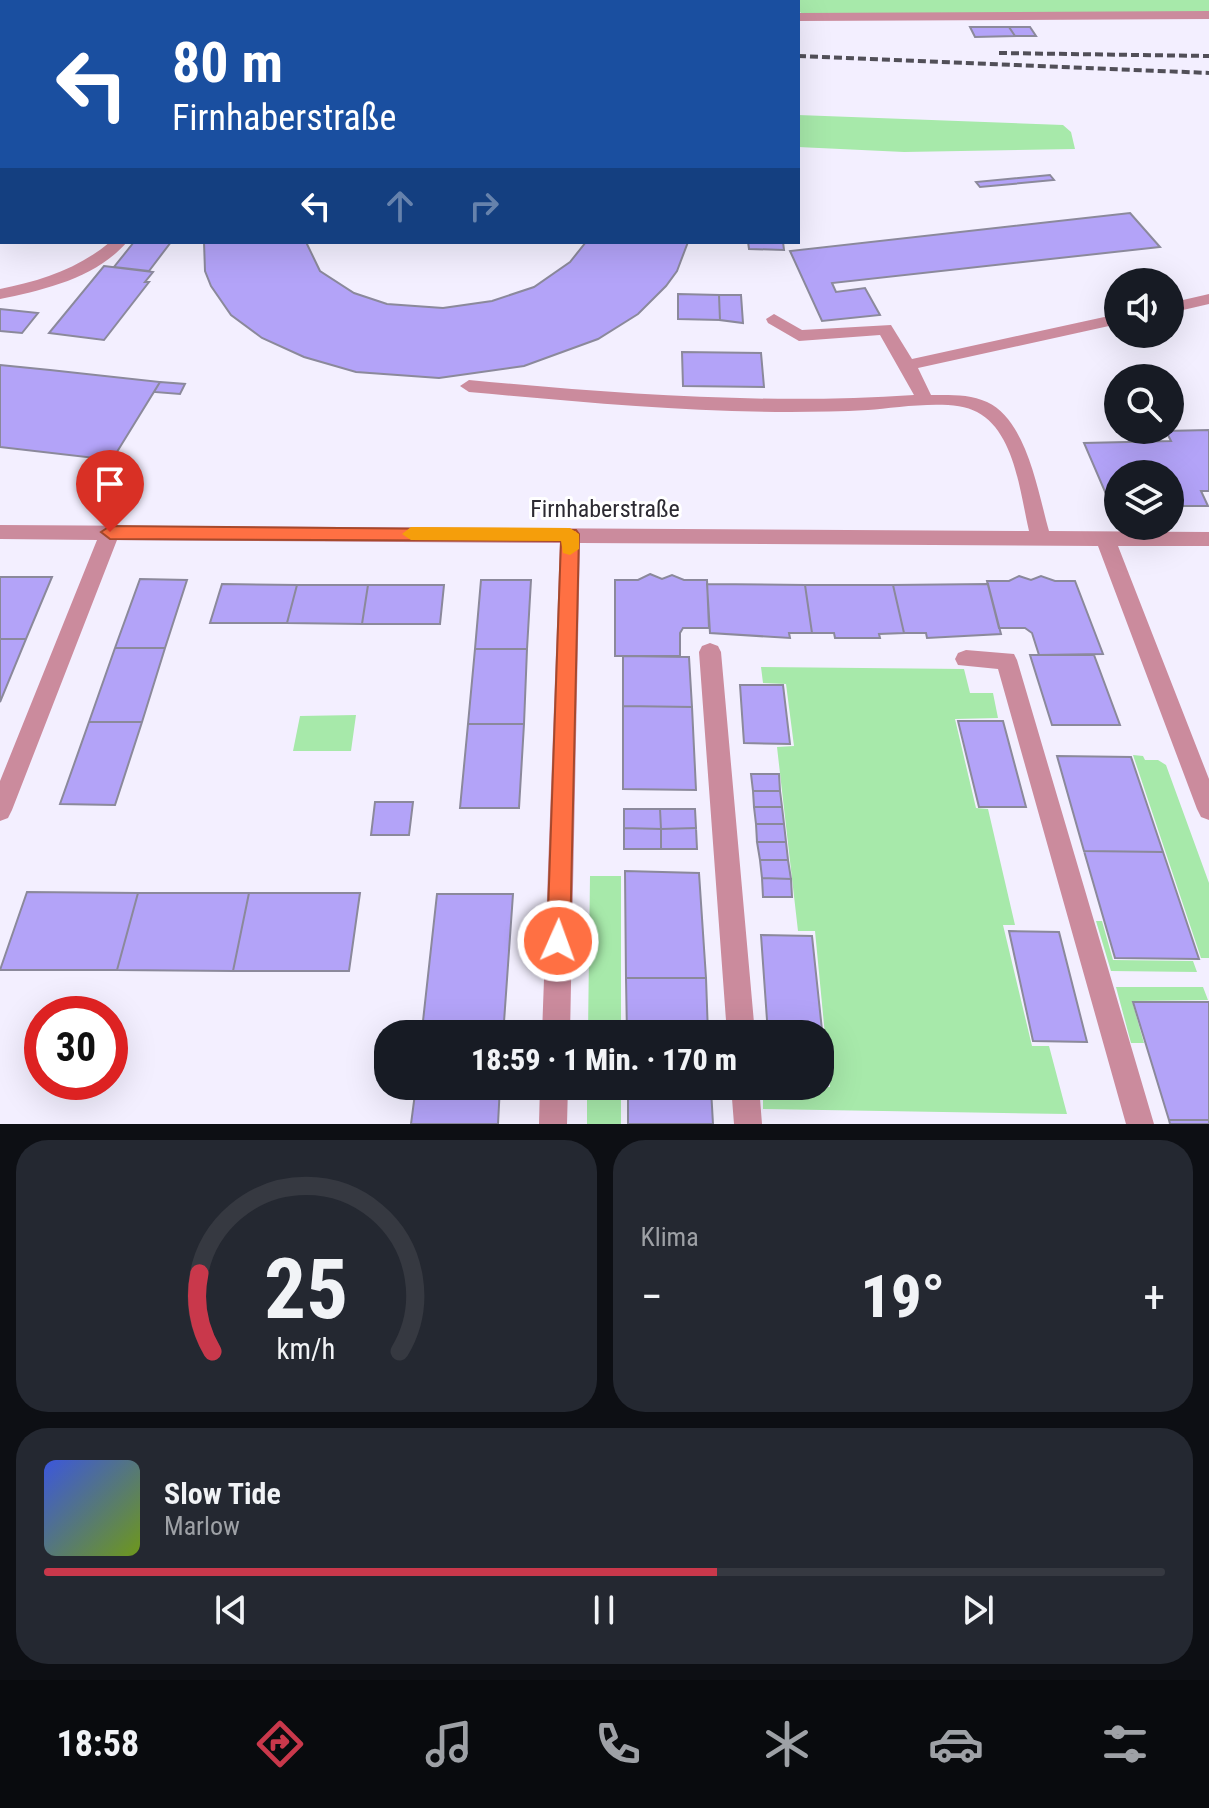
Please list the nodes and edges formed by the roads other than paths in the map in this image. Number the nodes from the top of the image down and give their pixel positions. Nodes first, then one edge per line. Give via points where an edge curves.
1 (800, 15) edge
2 (1209, 15) edge
3 (117, 244) edge
4 (0, 294) edge
5 (1209, 299) edge
6 (1184, 305) edge
7 (774, 319) dead end
8 (1104, 322) edge
9 (908, 365) junction
10 (469, 386) dead end
11 (925, 400) junction
12 (0, 532) edge
13 (110, 532) junction
14 (570, 534) junction
15 (1041, 538) junction
16 (1104, 539) edge
17 (1184, 539) edge
18 (1209, 539) edge
19 (1105, 540) edge
20 (710, 652) dead end
21 (966, 659) dead end
22 (1209, 809) edge
23 (0, 810) edge
24 (556, 1020) edge
25 (740, 1020) edge
26 (554, 1100) edge
27 (746, 1100) edge
28 (553, 1124) edge
29 (748, 1124) edge
30 (1140, 1124) edge

1 - 2 street
3 - 4 street via 104,257 71,273
5 - 6 street
7 - 9 street via 799,336 885,329
8 - 9 street
9 - 11 street
10 - 11 street via 645,403 862,406
11 - 15 street via 985,407 999,421 1015,447
12 - 13 street, Firnhaberstraße
13 - 14 street, Firnhaberstraße
13 - 23 street
14 - 15 street, Firnhaberstraße
14 - 24 street
15 - 16 street, Firnhaberstraße
17 - 18 street, Firnhaberstraße
19 - 22 street
20 - 25 street
21 - 30 street via 1006,660
26 - 28 street
27 - 29 street

